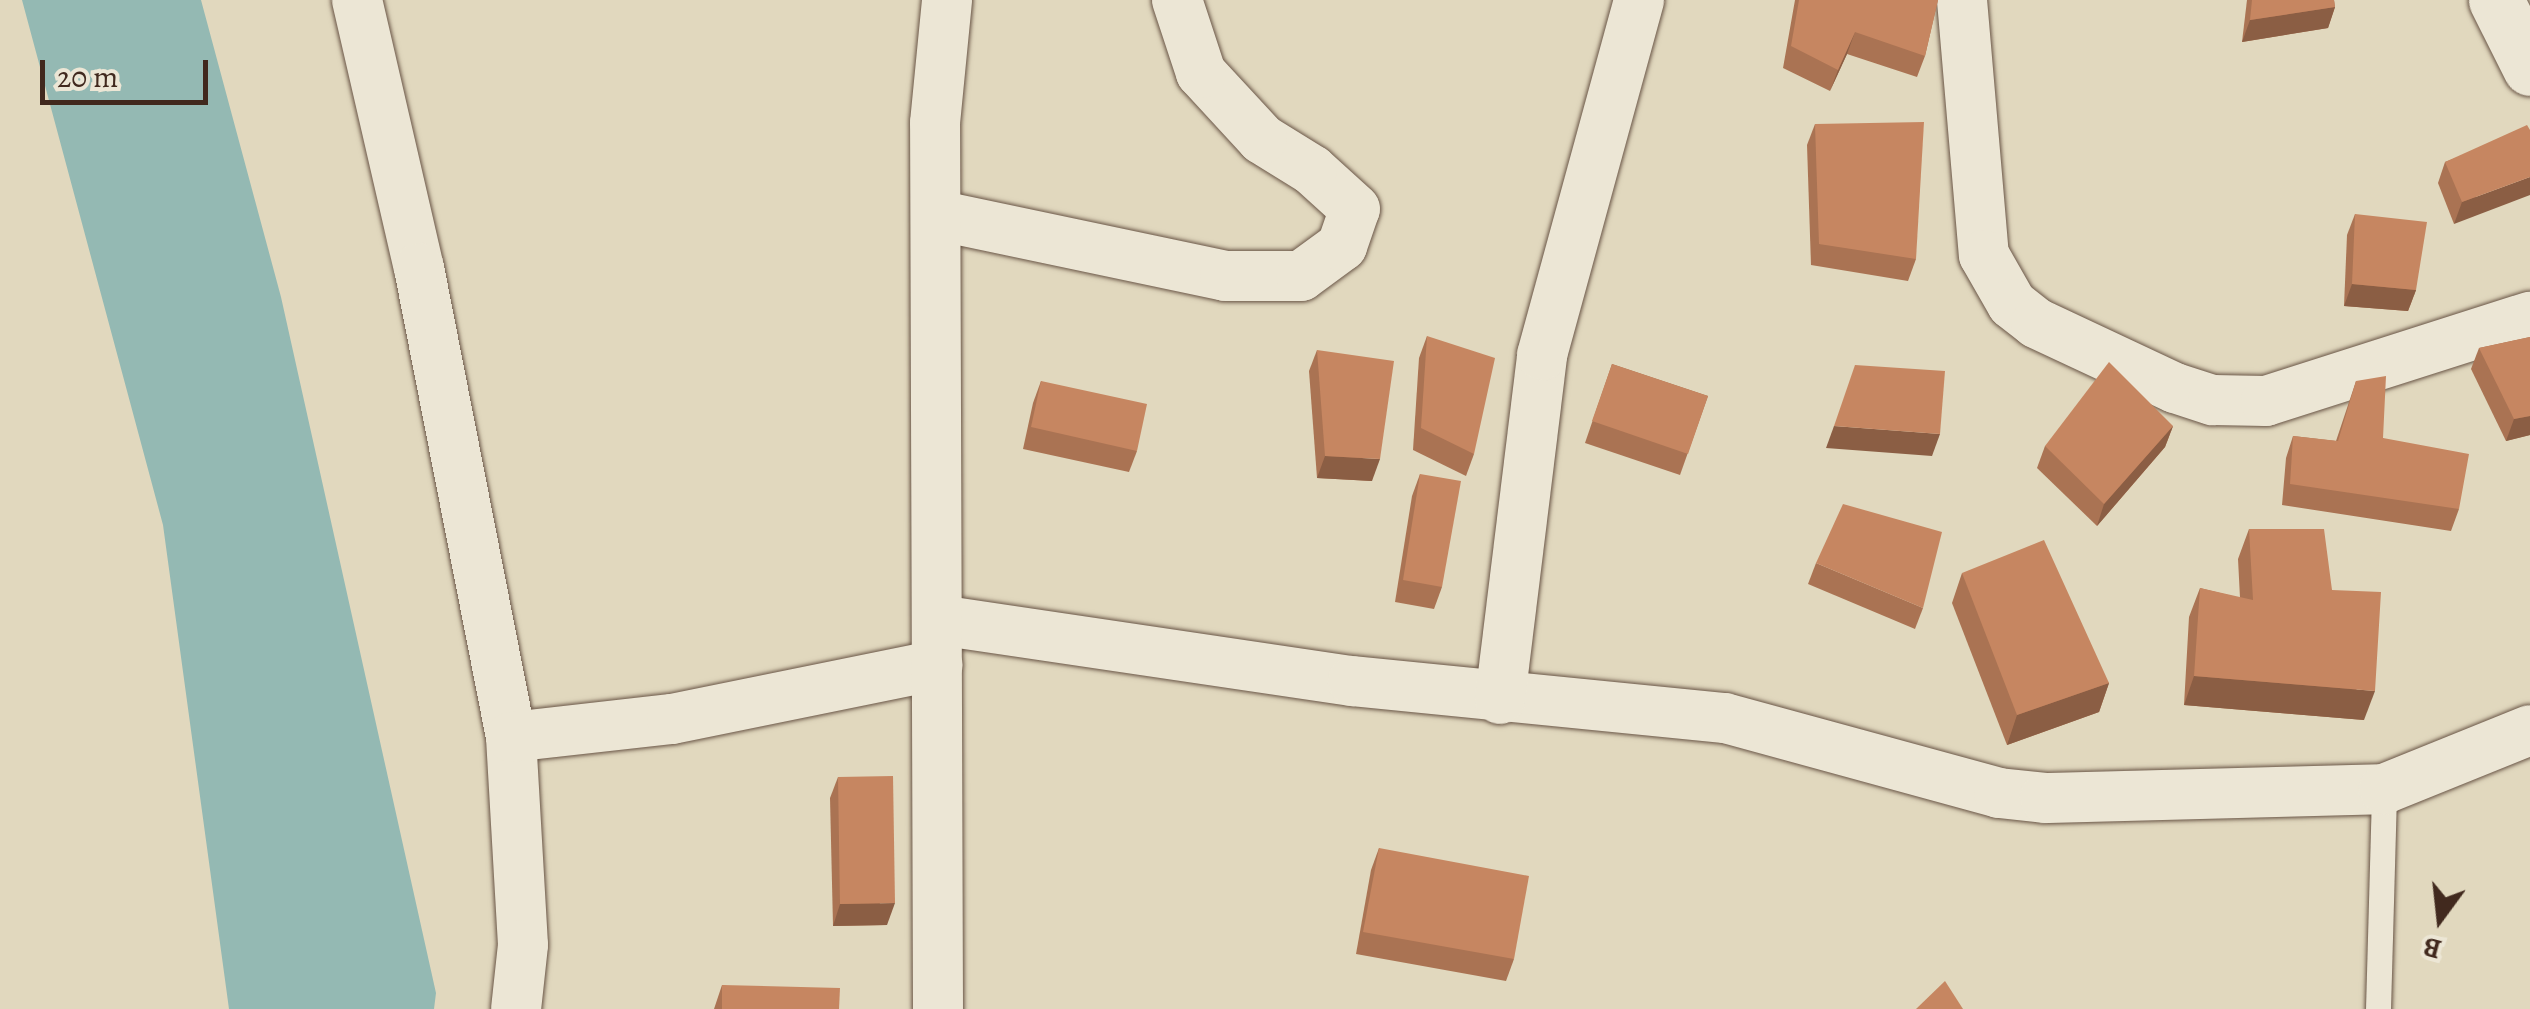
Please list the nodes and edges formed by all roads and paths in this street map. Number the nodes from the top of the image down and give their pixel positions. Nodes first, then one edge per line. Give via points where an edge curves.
1 (358, 0) edge
2 (948, 0) edge
3 (1176, 0) edge
4 (1639, 0) edge
5 (1962, 0) edge
6 (2496, 0) edge
7 (2530, 68) edge
8 (936, 215) junction
9 (2530, 317) edge
10 (938, 642) junction
11 (1500, 699) junction
12 (2530, 730) edge
13 (510, 737) junction
14 (2384, 790) junction
15 (516, 1009) edge
16 (938, 1009) edge
17 (2378, 1009) edge

1 - 13 street via 419,268
2 - 8 street via 937,70
3 - 8 street via 1201,73 1262,139 1312,170 1355,209 1342,246 1302,276 1225,276
4 - 11 street via 1542,355
5 - 9 street via 1984,255 2012,304 2036,323 2174,388 2213,400 2266,400
6 - 7 street
8 - 10 street
10 - 11 street
10 - 13 street via 672,719
10 - 16 street
11 - 14 street via 1725,718 1998,792 2045,798
12 - 14 street
13 - 15 street via 523,945
14 - 17 lane

